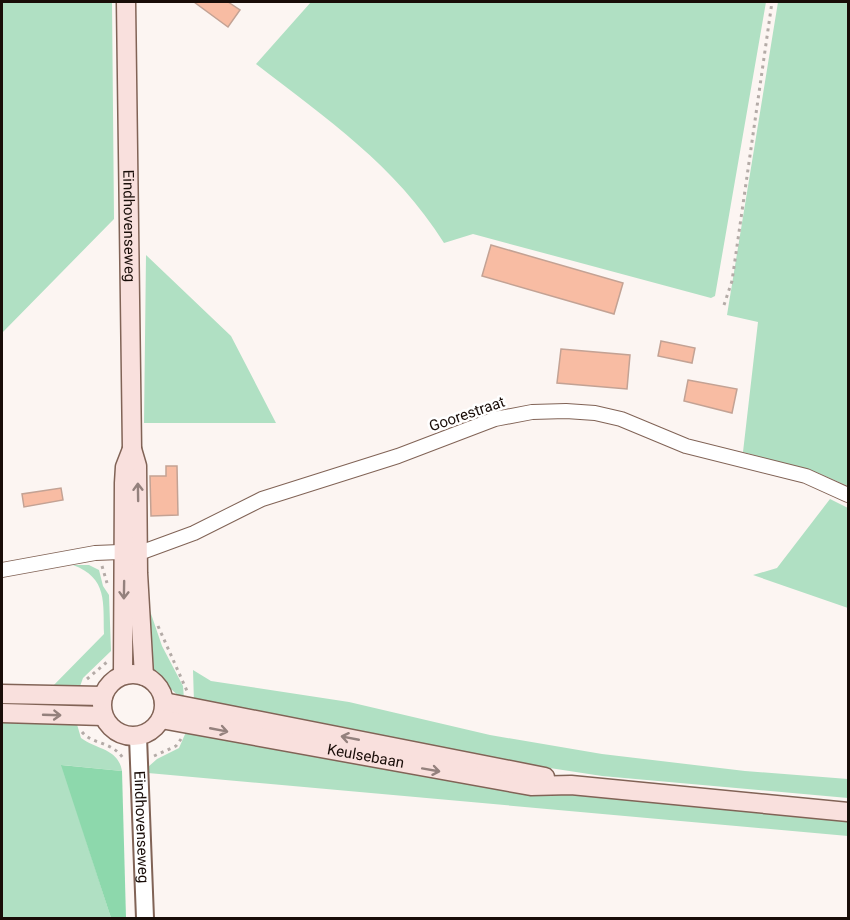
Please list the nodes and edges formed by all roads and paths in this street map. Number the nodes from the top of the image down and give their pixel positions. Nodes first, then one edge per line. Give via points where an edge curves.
1 (126, 2) edge
2 (772, 2) edge
3 (724, 305) dead end
4 (849, 495) edge
5 (131, 551) junction
6 (2, 570) edge
7 (111, 658) dead end
8 (123, 675) junction
9 (144, 676) junction
10 (2, 693) edge
11 (80, 696) junction
12 (103, 696) junction
13 (163, 710) junction
14 (2, 713) edge
15 (80, 716) junction
16 (103, 716) junction
17 (184, 724) junction
18 (138, 737) junction
19 (131, 764) junction
20 (571, 785) junction
21 (849, 812) edge
22 (145, 918) edge

1 - 5 main road, Eindhovenseweg via 132,449 124,467
2 - 3 path via 732,280
4 - 5 street, Goorestraat via 806,476 686,446 621,419 575,411 532,412 495,419 398,456 262,499 170,543
5 - 6 street, Goorestraat via 95,553
5 -> 8 main road, Eindhovenseweg
5 - 9 main road, Eindhovenseweg
7 - 11 path via 85,681
8 - 9 main road
8 - 12 main road via 108,686
9 - 13 main road via 157,686
10 - 11 main road
11 - 12 main road
12 - 16 main road
13 - 17 main road, Keulsebaan
13 - 18 main road via 152,730
20 -> 13 main road, Keulsebaan via 534,774
14 -> 15 main road
15 - 16 main road
15 - 19 path, Eindhovenseweg via 85,735 116,749
16 - 18 main road via 114,731
17 - 19 path via 176,746 156,755 147,766
17 -> 20 main road, Keulsebaan via 531,786
18 - 19 street, Eindhovenseweg
19 - 22 street, Eindhovenseweg
20 - 21 main road, Keulsebaan

